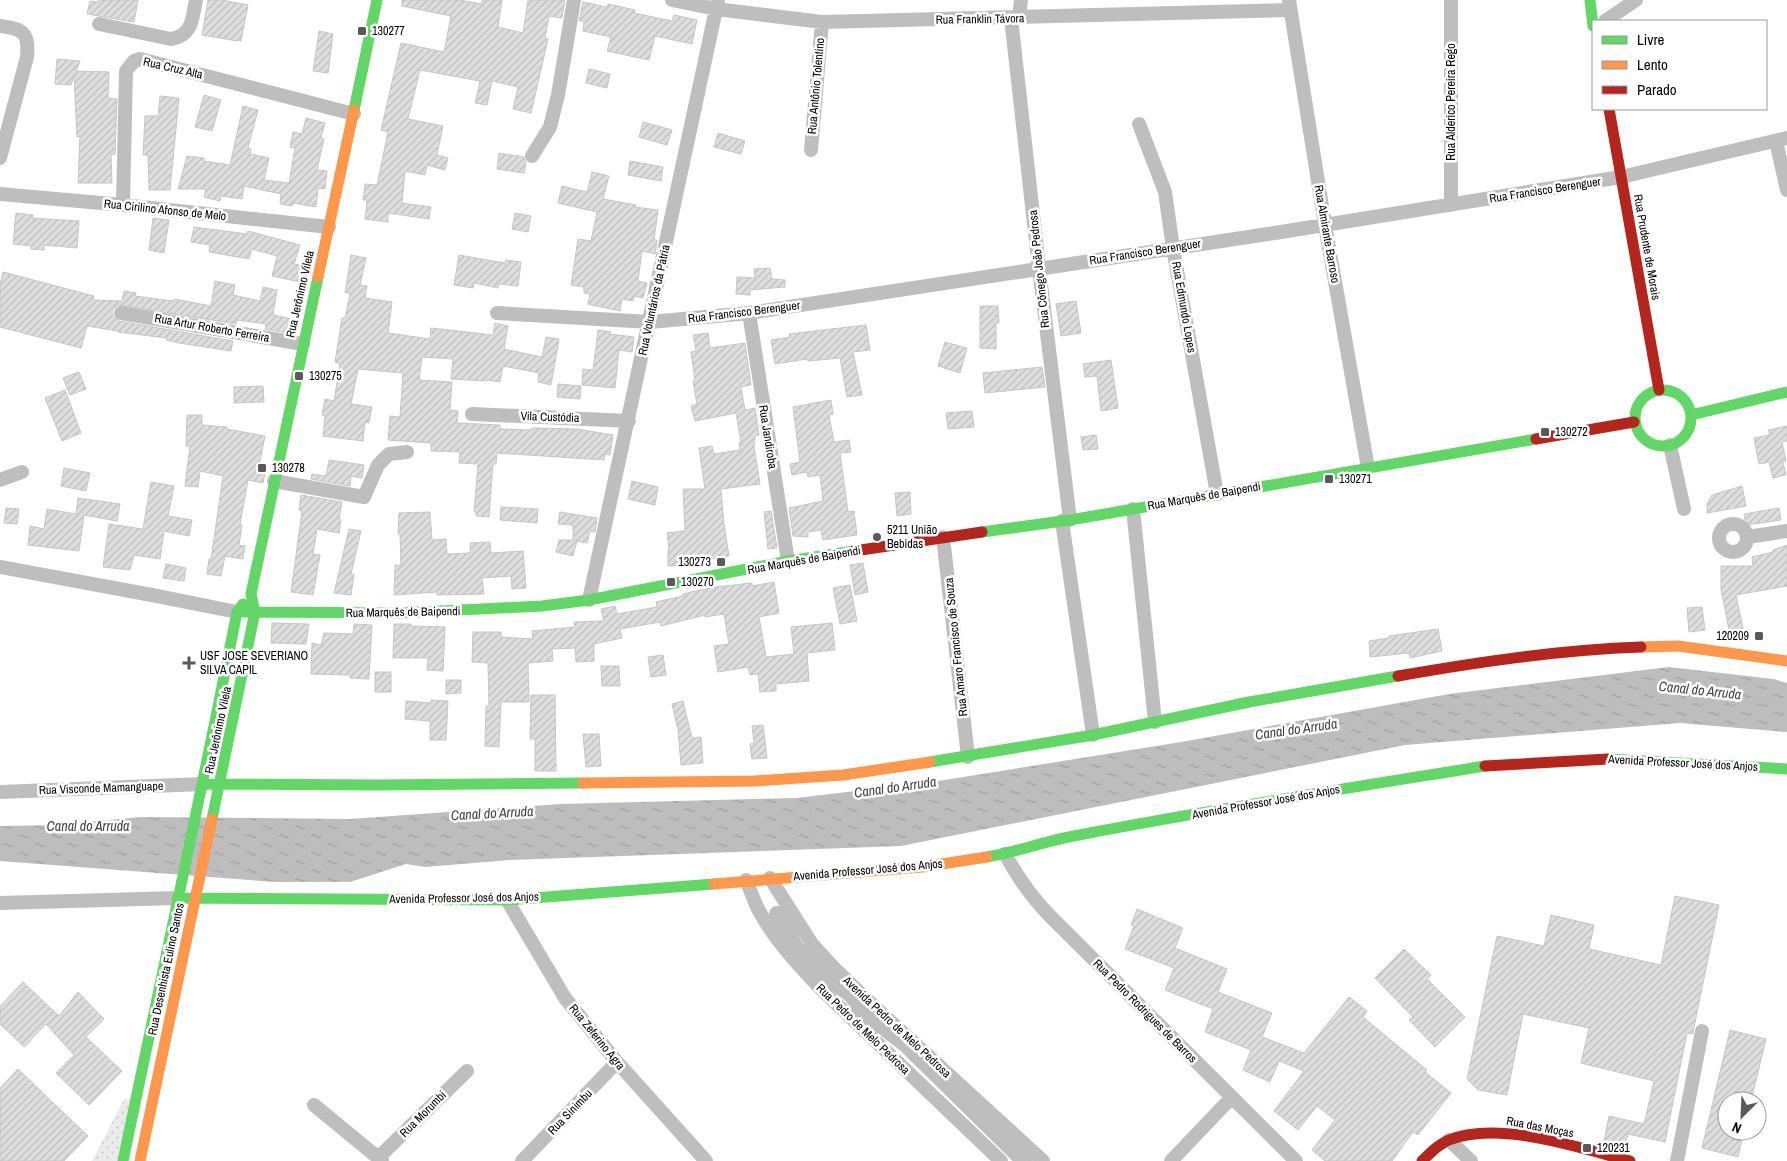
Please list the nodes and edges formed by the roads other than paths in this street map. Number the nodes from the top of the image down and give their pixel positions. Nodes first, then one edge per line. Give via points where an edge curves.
1 (196, 0) edge
2 (377, 0) edge
3 (574, 0) edge
4 (672, 0) edge
5 (1021, 0) edge
6 (1451, 0) edge
7 (1590, 0) edge
8 (1636, 0) edge
9 (717, 4) edge
10 (1289, 5) edge
11 (1015, 18) junction
12 (1592, 20) edge
13 (1606, 20) edge
14 (822, 22) junction
15 (99, 24) dead end
16 (0, 26) edge
17 (1609, 110) edge
18 (354, 114) junction
19 (1140, 124) dead end
20 (1782, 140) edge
21 (811, 150) dead end
22 (532, 156) dead end
23 (0, 158) edge
24 (1621, 177) junction
25 (1787, 190) edge
26 (0, 194) edge
27 (1451, 204) junction
28 (123, 205) junction
29 (1325, 225) junction
30 (329, 227) junction
31 (1173, 248) junction
32 (1039, 268) junction
33 (121, 312) dead end
34 (497, 313) dead end
35 (749, 313) junction
36 (650, 322) junction
37 (303, 344) junction
38 (1658, 390) junction
39 (1787, 392) edge
40 (472, 414) dead end
41 (1691, 415) junction
42 (629, 421) junction
43 (1634, 422) junction
44 (1670, 445) junction
45 (407, 452) dead end
46 (1368, 468) junction
47 (22, 472) dead end
48 (0, 480) edge
49 (274, 481) junction
50 (1217, 494) junction
51 (1133, 508) junction
52 (1684, 509) dead end
53 (1066, 520) junction
54 (1787, 530) edge
55 (944, 537) junction
56 (1747, 537) dead end
57 (788, 561) junction
58 (0, 567) edge
59 (251, 594) junction
60 (589, 600) junction
61 (236, 612) junction
62 (256, 612) junction
63 (1787, 661) edge
64 (1155, 722) junction
65 (1093, 735) junction
66 (968, 757) junction
67 (1787, 769) edge
68 (203, 784) junction
69 (220, 784) junction
70 (0, 792) edge
71 (1005, 854) junction
72 (770, 878) junction
73 (746, 880) junction
74 (178, 891) junction
75 (195, 899) junction
76 (507, 900) junction
77 (0, 903) edge
78 (1702, 1031) dead end
79 (617, 1062) junction
80 (467, 1070) dead end
81 (1232, 1098) junction
82 (314, 1105) dead end
83 (1449, 1140) junction
84 (380, 1160) edge
85 (123, 1161) edge
86 (140, 1161) edge
87 (522, 1161) edge
88 (705, 1161) edge
89 (1001, 1161) edge
90 (1042, 1161) edge
91 (1171, 1161) edge
92 (1296, 1161) edge
93 (1422, 1161) edge
94 (1471, 1161) edge
95 (1630, 1161) edge
96 (1677, 1161) edge

1 - 15 street via 187,33 180,37 171,39
2 - 18 main road, Rua Jerônimo Vilela
3 - 22 street via 550,127
4 - 9 street, Rua Franklin Távora
5 - 11 street, Rua Cônego João Pedrosa
6 - 27 street, Rua Alderico Pereira Rego
7 - 12 main road
8 - 13 street
9 - 14 street, Rua Franklin Távora
9 - 36 street, Rua Voluntários da Pátria
10 - 11 street, Rua Franklin Távora
10 - 29 street, Rua Almirante Barroso
11 - 14 street, Rua Franklin Távora
11 - 32 street, Rua Cônego João Pedrosa
14 - 21 street, Rua Antônio Tolentino
16 - 23 street via 24,33 28,42 27,57
17 - 24 main road, Rua Prudente de Morais
18 - 28 street, Rua Cruz Alta via 140,59 134,61 126,71
18 - 30 main road, Rua Jerônimo Vilela
19 - 31 street, Rua Edmundo Lopes via 1165,192
20 - 24 street, Rua Francisco Berenguer
20 - 25 street
24 - 27 street, Rua Francisco Berenguer
24 - 38 main road, Rua Prudente de Morais
26 - 28 street, Rua Cirilino Afonso de Melo
27 - 29 street, Rua Francisco Berenguer
28 - 30 street, Rua Cirilino Afonso de Melo
29 - 31 street, Rua Francisco Berenguer
29 - 46 street, Rua Almirante Barroso
30 - 37 main road, Rua Jerônimo Vilela
31 - 32 street, Rua Francisco Berenguer
31 - 50 street, Rua Edmundo Lopes
32 - 35 street, Rua Francisco Berenguer
32 - 53 street, Rua Cônego João Pedrosa
33 - 37 street, Rua Artur Roberto Ferreira
34 - 36 street, Rua Francisco Berenguer
35 - 36 street, Rua Francisco Berenguer
35 - 57 street, Rua Jandiroba
36 - 42 street, Rua Voluntários da Pátria
37 - 49 main road, Rua Jerônimo Vilela
38 - 41 main road via 1668,390 1683,398
38 - 43 main road via 1650,392 1637,404
39 - 41 main road
40 - 42 street, Vila Custódia
41 - 44 main road via 1686,434
42 - 60 street, Rua Voluntários da Pátria
43 - 44 main road via 1647,442
43 - 46 main road, Rua Marquês de Baipendi
44 - 52 street
45 - 49 street via 389,454 378,465 364,497
46 - 50 main road, Rua Marquês de Baipendi
47 - 48 street
49 - 59 main road, Rua Jerônimo Vilela
50 - 51 main road, Rua Marquês de Baipendi
51 - 53 main road, Rua Marquês de Baipendi
51 - 64 street
53 - 55 main road, Rua Marquês de Baipendi
53 - 65 street, Rua Cônego João Pedrosa
54 - 56 street
55 - 57 main road, Rua Marquês de Baipendi
55 - 66 street, Rua Amaro Francisco de Souza
57 - 60 main road, Rua Marquês de Baipendi
58 - 61 street, Rua Marquês de Baipendi
59 - 61 main road, Rua Jerônimo Vilela
59 - 62 main road, Rua Jerônimo Vilela
60 - 62 main road, Rua Marquês de Baipendi via 542,606 400,613
61 - 62 main road, Rua Marquês de Baipendi
61 - 68 main road, Rua Jerônimo Vilela
62 - 69 main road, Rua Jerônimo Vilela
63 - 64 main road via 1678,646 1594,649 1491,660 1249,702
64 - 65 main road
65 - 66 main road
66 - 69 main road via 843,775 755,781
67 - 71 main road, Avenida Professor José dos Anjos via 1619,758 1492,765 1085,834
68 - 69 main road
68 - 70 street, Rua Visconde Mamanguape
68 - 74 main road, Rua Desenhista Eulino Santos
69 - 75 main road, Rua Desenhista Eulino Santos
71 - 72 main road, Avenida Professor José dos Anjos via 922,868
71 - 81 street, Rua Pedro Rodrigues de Barros via 1019,879 1045,911
72 - 73 main road, Avenida Professor José dos Anjos
72 - 90 street, Avenida Pedro de Melo Pedrosa via 812,944 833,967
73 - 76 main road, Avenida Professor José dos Anjos
73 - 89 street, Rua Pedro de Melo Pedrosa via 758,909 796,963
74 - 75 main road, Avenida Professor José dos Anjos
74 - 77 street, Avenida Professor José dos Anjos
74 - 85 main road, Rua Desenhista Eulino Santos
75 - 76 main road, Avenida Professor José dos Anjos
75 - 86 main road, Rua Desenhista Eulino Santos
76 - 79 street, Rua Zeferino Agra via 565,998
78 - 96 street
79 - 87 street, Rua Sinimbu
79 - 88 street, Rua Zeferino Agra
80 - 84 street, Rua Morumbi
81 - 91 street
81 - 92 street, Rua Pedro Rodrigues de Barros
82 - 84 street
83 - 93 main road, Rua das Moças
83 - 94 street
83 - 95 main road, Rua das Moças via 1503,1132

